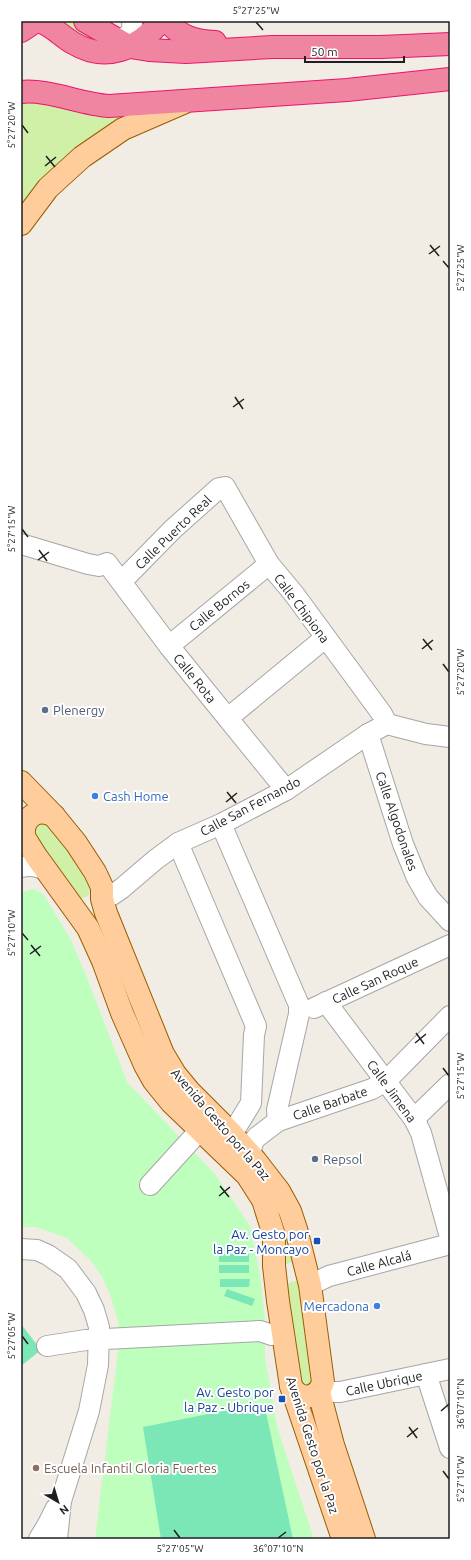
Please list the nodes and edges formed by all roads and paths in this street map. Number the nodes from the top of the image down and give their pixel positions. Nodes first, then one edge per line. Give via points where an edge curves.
1 (85, 21) edge
2 (132, 21) edge
3 (160, 21) edge
4 (168, 21) edge
5 (21, 31) edge
6 (122, 43) junction
7 (450, 44) edge
8 (272, 47) junction
9 (450, 79) edge
10 (21, 92) edge
11 (188, 101) junction
12 (21, 224) edge
13 (225, 487) joint
14 (21, 544) edge
15 (269, 564) junction
16 (122, 581) junction
17 (325, 638) junction
18 (169, 646) junction
19 (228, 718) junction
20 (387, 724) junction
21 (368, 734) junction
22 (450, 737) edge
23 (21, 782) edge
24 (286, 790) junction
25 (54, 816) junction
26 (221, 824) junction
27 (178, 843) junction
28 (23, 849) edge
29 (102, 899) junction
30 (73, 907) junction
31 (450, 921) edge
32 (450, 945) edge
33 (326, 1002) junction
34 (299, 1014) junction
35 (450, 1016) edge
36 (386, 1081) junction
37 (450, 1084) edge
38 (414, 1119) junction
39 (278, 1121) junction
40 (200, 1130) junction
41 (232, 1134) junction
42 (250, 1155) junction
43 (150, 1185) dead end
44 (450, 1237) edge
45 (450, 1244) edge
46 (21, 1249) edge
47 (310, 1285) junction
48 (277, 1292) junction
49 (272, 1335) dead end
50 (99, 1339) junction
51 (47, 1346) dead end
52 (450, 1369) edge
53 (426, 1374) junction
54 (291, 1386) junction
55 (318, 1392) junction
56 (450, 1448) edge
57 (61, 1502) junction
58 (39, 1539) edge
59 (57, 1539) edge
60 (343, 1539) edge
61 (364, 1539) edge

1 - 6 highway
2 - 6 street via 133,28
3 - 6 highway via 154,29
4 - 8 highway via 173,29 198,41
5 - 6 highway via 39,21 57,30 73,43 92,51 114,53
6 - 8 highway via 149,50 186,52
7 - 8 highway
9 - 11 highway via 347,90
10 - 11 highway via 41,93 93,105 109,106
11 - 12 main road via 123,129 93,149 48,188
13 - 15 street, Calle Chipiona
13 - 16 street, Calle Puerto Real via 219,488
14 - 16 street, Calle Rota via 88,564 100,566 108,563
15 - 17 street, Calle Chipiona
15 - 18 street, Calle Bornos
16 - 18 street, Calle Rota
17 - 19 street
17 - 20 street, Calle Chipiona
18 - 19 street, Calle Rota
19 - 24 street, Calle Rota
20 - 21 street, Calle San Fernando
20 - 22 street
21 - 24 street, Calle San Fernando
21 - 31 street, Calle Algodonales via 403,844 417,878 428,897
23 - 25 main road, Avenida Gesto por la Paz
24 - 26 street, Calle San Fernando
25 - 28 main road via 43,812 32,815 25,824
25 - 29 main road, Avenida Gesto por la Paz via 76,843 94,872 102,887
26 - 27 street, Calle San Fernando
26 - 34 street via 298,1006
27 - 29 street, Calle San Fernando via 121,889
27 - 41 street via 256,1026 251,1103
28 - 30 main road, Avenida Gesto por la Paz via 46,870
29 - 30 main road via 90,910 84,911
29 - 41 main road, Avenida Gesto por la Paz via 163,1054 189,1091
30 - 40 main road, Avenida Gesto por la Paz via 91,934 145,1065 171,1102
32 - 33 street, Calle San Roque
33 - 34 street, Calle San Roque
33 - 36 street, Calle Jimena
34 - 39 street via 277,1110
35 - 36 street, Calle Barbate
36 - 38 street, Calle Jimena
36 - 39 street, Calle Barbate via 372,1089
37 - 38 street
38 - 44 street, Calle Jimena via 422,1133
39 - 42 street, Calle Barbate via 257,1137
40 - 43 street
40 - 48 main road, Avenida Gesto por la Paz via 247,1175 263,1200 274,1235
41 - 42 main road, Avenida Gesto por la Paz
42 - 47 main road, Avenida Gesto por la Paz via 279,1191 290,1211
45 - 47 street, Calle Alcalá via 329,1276
46 - 50 street via 37,1250 48,1255 74,1275 94,1310
47 - 48 main road via 302,1276 291,1275 281,1281
47 - 55 main road, Avenida Gesto por la Paz via 323,1377
48 - 54 main road, Avenida Gesto por la Paz
49 - 50 street via 259,1331
50 - 51 street
50 - 57 street via 98,1365 89,1411
52 - 53 street, Calle Ubrique
53 - 55 street, Calle Ubrique via 340,1392
53 - 56 street
54 - 55 main road via 303,1397
54 - 60 main road, Avenida Gesto por la Paz
55 - 61 main road, Avenida Gesto por la Paz
57 - 58 street
57 - 59 street

